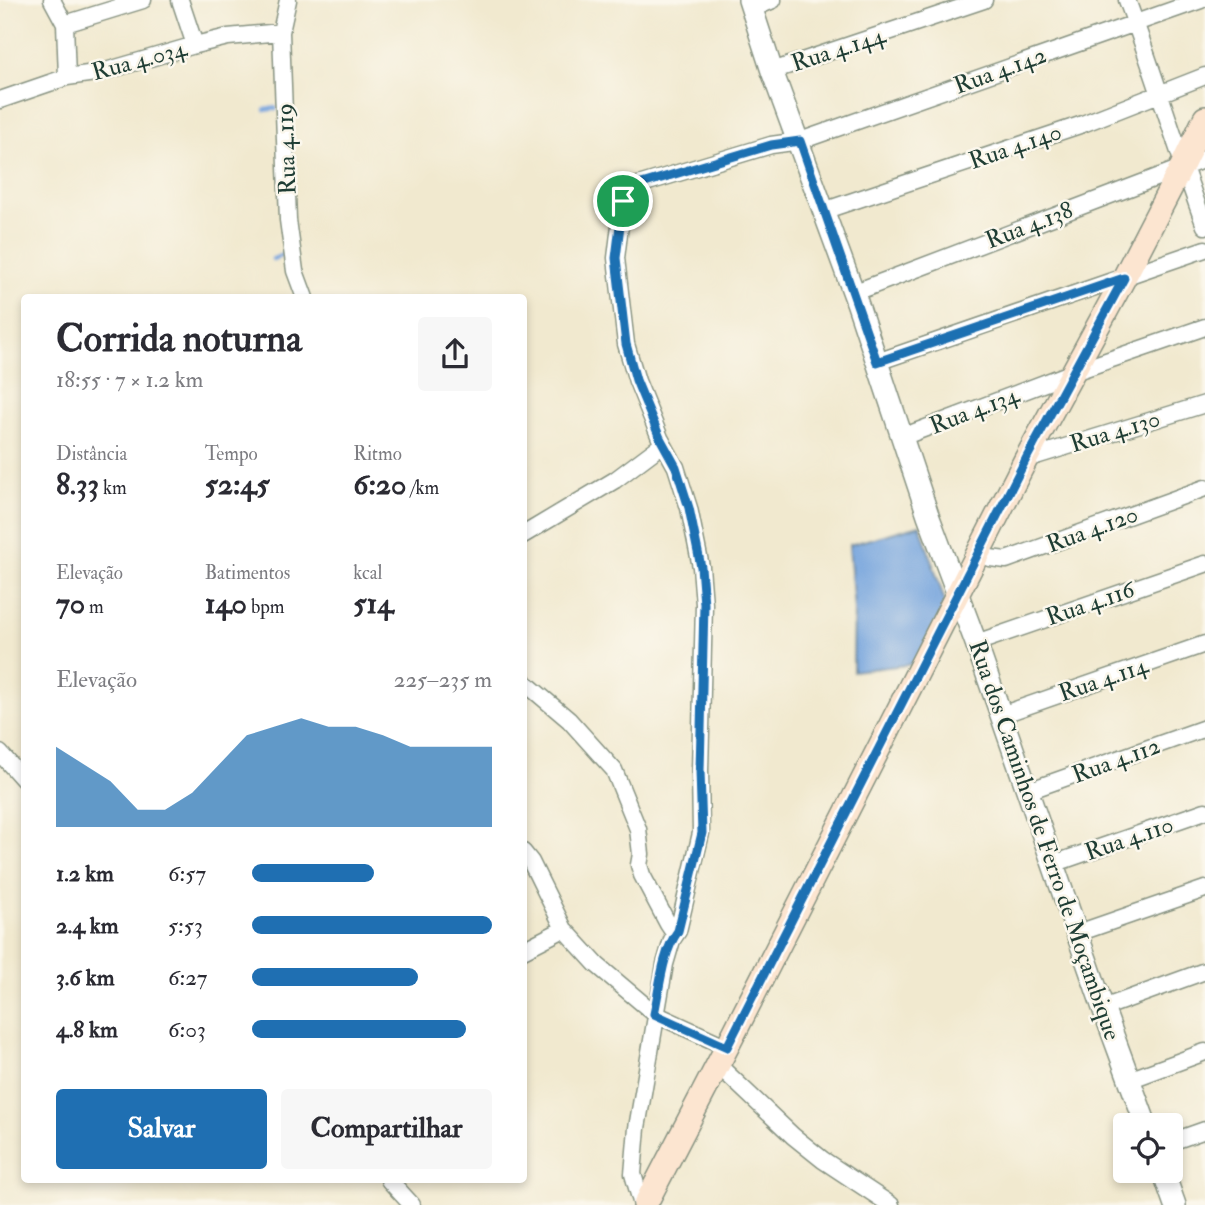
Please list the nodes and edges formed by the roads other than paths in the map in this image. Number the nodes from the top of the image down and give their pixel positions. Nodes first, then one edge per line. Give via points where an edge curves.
1 (52, 0) edge
2 (143, 0) edge
3 (180, 0) edge
4 (288, 0) edge
5 (773, 0) edge
6 (984, 0) edge
7 (1127, 0) edge
8 (1201, 0) edge
9 (750, 4) edge
10 (1135, 22) junction
11 (65, 24) junction
12 (281, 33) junction
13 (195, 45) junction
14 (772, 71) junction
15 (1205, 76) edge
16 (67, 78) junction
17 (1160, 93) junction
18 (0, 100) edge
19 (1205, 118) edge
20 (800, 141) junction
21 (1205, 159) edge
22 (1182, 166) junction
23 (823, 211) junction
24 (1205, 226) edge
25 (1205, 249) edge
26 (1124, 278) junction
27 (853, 293) junction
28 (304, 294) edge
29 (1205, 327) edge
30 (877, 362) junction
31 (1071, 373) junction
32 (1205, 404) edge
33 (902, 437) junction
34 (663, 444) junction
35 (1026, 459) junction
36 (1205, 488) edge
37 (527, 533) edge
38 (979, 551) junction
39 (1205, 564) edge
40 (958, 593) junction
41 (976, 643) junction
42 (1205, 644) edge
43 (527, 684) edge
44 (1001, 715) junction
45 (1205, 728) edge
46 (0, 753) edge
47 (21, 777) edge
48 (1028, 792) junction
49 (1205, 811) edge
50 (527, 857) edge
51 (1054, 864) junction
52 (1205, 889) edge
53 (564, 929) junction
54 (678, 931) junction
55 (1078, 933) junction
56 (527, 948) edge
57 (1205, 971) edge
58 (1103, 1008) junction
59 (654, 1014) junction
60 (1205, 1052) edge
61 (723, 1056) junction
62 (1129, 1080) junction
63 (1141, 1113) edge
64 (1205, 1130) edge
65 (1183, 1138) edge
66 (392, 1183) edge
67 (1167, 1183) edge
68 (412, 1205) edge
69 (643, 1205) edge
70 (891, 1205) edge
71 (1175, 1205) edge

1 - 11 street
2 - 11 street
3 - 13 street
4 - 12 street, Rua 4.119
5 - 9 street
6 - 14 street, Rua 4.144
7 - 10 street
8 - 10 street, Rua 4.142
9 - 14 street, Rua dos Caminhos de Ferro de Moçambique
10 - 17 street
10 - 20 street, Rua 4.142
11 - 16 street
12 - 13 street, Rua 4.034
12 - 28 street, Rua 4.119 via 288,220 295,271
13 - 16 street, Rua 4.034
14 - 20 street, Rua dos Caminhos de Ferro de Moçambique
15 - 17 street, Rua 4.140
16 - 18 street, Rua 4.034
17 - 22 street
17 - 23 street, Rua 4.140 via 1080,125
19 - 22 main road
20 - 23 street, Rua dos Caminhos de Ferro de Moçambique
20 - 34 street, Rua 4.142 via 771,145 635,186 623,201 616,258 626,344
21 - 22 street, Rua 4.138
22 - 24 street
22 - 26 main road
22 - 27 street, Rua 4.138
23 - 27 street, Rua dos Caminhos de Ferro de Moçambique
25 - 26 street
26 - 30 street
26 - 31 main road
27 - 30 street, Rua dos Caminhos de Ferro de Moçambique
29 - 31 street, Rua 4.134
30 - 33 street, Rua dos Caminhos de Ferro de Moçambique
31 - 33 street, Rua 4.134
31 - 35 main road
32 - 35 street, Rua 4.130
33 - 40 street, Rua dos Caminhos de Ferro de Moçambique
34 - 37 street via 615,480
34 - 54 street, Rua 4.142 via 689,508 704,604 702,833
35 - 38 main road
36 - 38 street, Rua 4.120 via 1006,560
38 - 40 main road
39 - 41 street, Rua 4.116
40 - 41 street, Rua dos Caminhos de Ferro de Moçambique
40 - 61 main road
41 - 44 street, Rua dos Caminhos de Ferro de Moçambique
42 - 44 street, Rua 4.114
43 - 54 street via 569,720 614,770 638,829 642,875 668,924
44 - 48 street, Rua dos Caminhos de Ferro de Moçambique
45 - 48 street, Rua 4.112
46 - 47 street
48 - 51 street, Rua dos Caminhos de Ferro de Moçambique
49 - 51 street, Rua 4.110
50 - 53 street
51 - 55 street, Rua dos Caminhos de Ferro de Moçambique
52 - 55 street
53 - 56 street
53 - 59 street via 597,965
54 - 59 street, Rua 4.142 via 671,940
55 - 58 street, Rua dos Caminhos de Ferro de Moçambique
57 - 58 street
58 - 62 street, Rua dos Caminhos de Ferro de Moçambique
59 - 61 street
59 - 69 street, Rua 4.142 via 633,1174
60 - 62 street
61 - 69 main road
61 - 70 street via 803,1144
62 - 63 street, Rua dos Caminhos de Ferro de Moçambique
64 - 65 street
66 - 68 street
67 - 71 street

